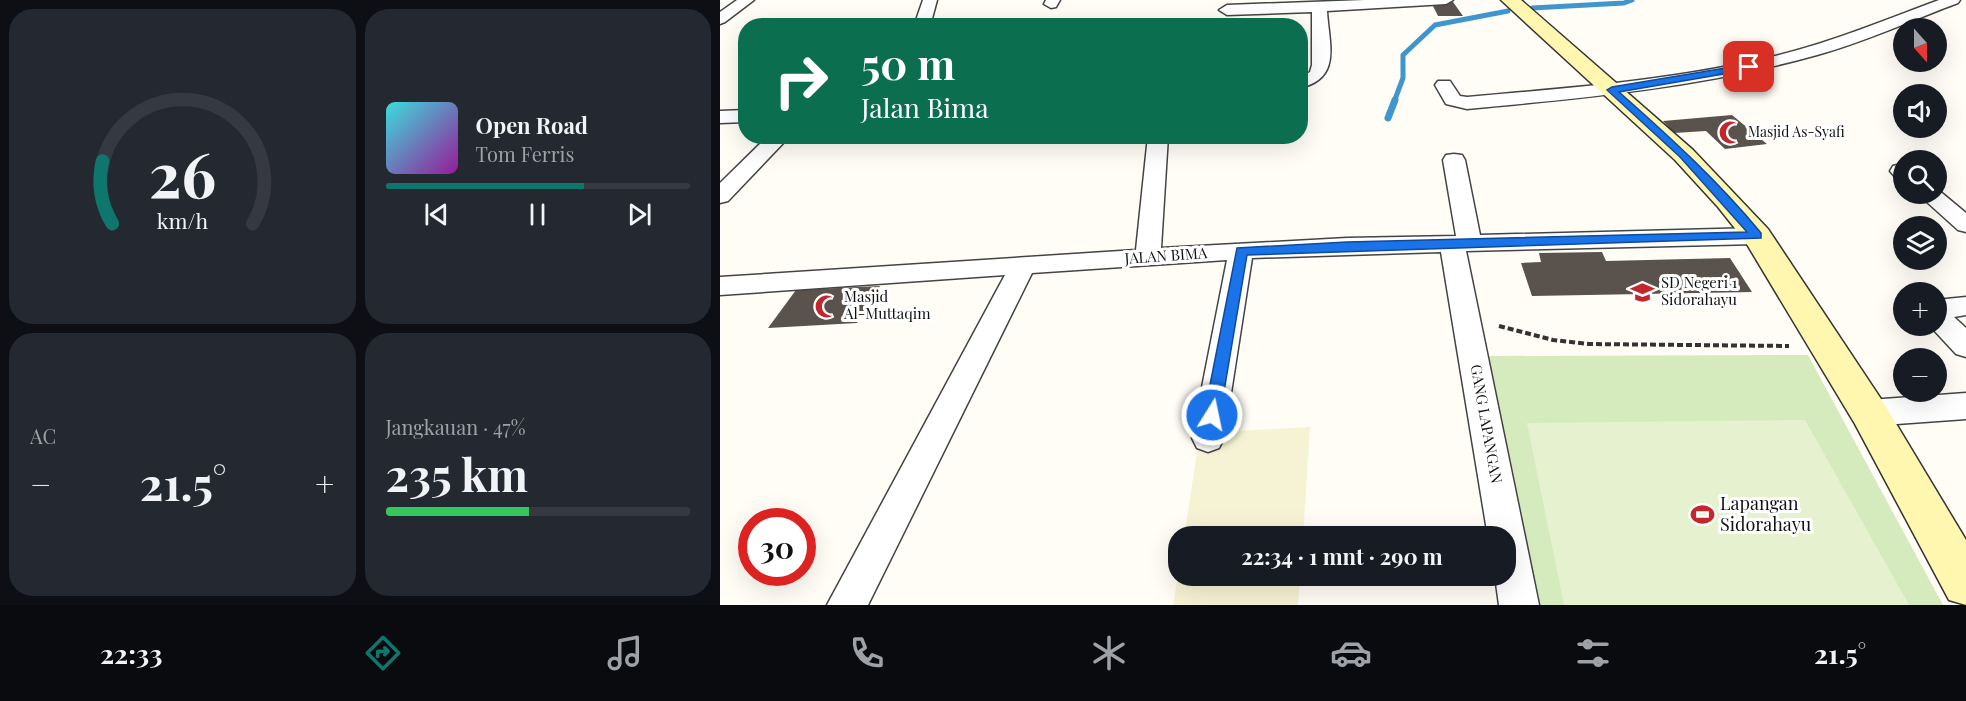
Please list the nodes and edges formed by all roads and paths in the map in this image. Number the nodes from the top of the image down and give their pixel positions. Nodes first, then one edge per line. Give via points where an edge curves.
1 (747, 0) edge
2 (930, 0) edge
3 (1446, 0) edge
4 (1510, 0) edge
5 (1953, 0) edge
6 (1319, 7) junction
7 (1227, 10) dead end
8 (924, 18) edge
9 (720, 19) edge
10 (1308, 81) edge
11 (1444, 85) dead end
12 (1612, 90) junction
13 (738, 116) edge
14 (720, 117) edge
15 (772, 144) edge
16 (1157, 144) edge
17 (1454, 160) dead end
18 (720, 196) edge
19 (1943, 204) edge
20 (1962, 217) edge
21 (1757, 236) junction
22 (1461, 244) junction
23 (1241, 251) junction
24 (1148, 257) junction
25 (1023, 266) junction
26 (720, 286) edge
27 (1966, 306) edge
28 (1465, 314) junction
29 (1826, 346) junction
30 (1966, 346) edge
31 (1966, 406) edge
32 (1869, 413) junction
33 (1208, 438) dead end
34 (1966, 584) edge
35 (847, 605) edge
36 (1519, 605) edge

1 - 9 street
2 - 8 street
3 - 6 street
4 - 12 main road
5 - 12 street via 1798,56
6 - 7 street
6 - 10 street via 1321,65 1319,74
11 - 12 street via 1453,100 1467,103
12 - 21 main road via 1684,155
13 - 14 street
15 - 18 street
16 - 24 street
17 - 22 street, GANG LAPANGAN
19 - 20 street
21 - 22 street, JALAN BIMA
21 - 29 main road
22 - 23 street, JALAN BIMA
22 - 28 street, GANG LAPANGAN
23 - 24 street, JALAN BIMA
23 - 33 street
24 - 25 street, JALAN BIMA
25 - 26 street, JALAN BIMA
25 - 35 street
27 - 30 street via 1942,308 1940,319
28 - 29 path via 1553,340 1589,344
28 - 36 street, GANG LAPANGAN
29 - 32 main road
31 - 32 street
32 - 34 main road

